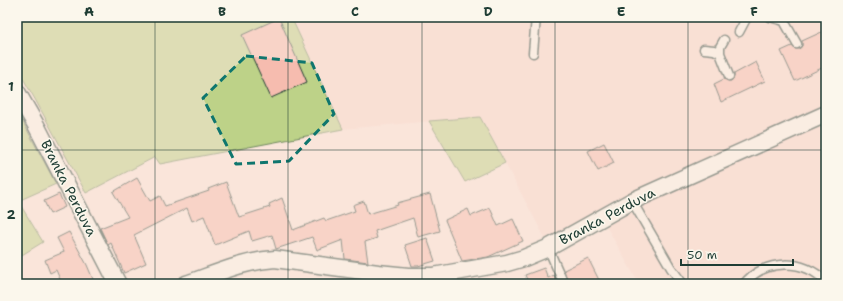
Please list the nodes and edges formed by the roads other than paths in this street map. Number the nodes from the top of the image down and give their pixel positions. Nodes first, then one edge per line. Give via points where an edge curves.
1 (536, 17) edge
2 (747, 17) edge
3 (770, 17) edge
4 (784, 19) edge
5 (739, 32) dead end
6 (724, 40) dead end
7 (797, 44) dead end
8 (704, 49) dead end
9 (533, 53) dead end
10 (720, 53) junction
11 (729, 76) dead end
12 (17, 92) edge
13 (826, 114) edge
14 (632, 201) junction
15 (548, 248) junction
16 (380, 279) edge
17 (826, 282) edge
18 (118, 284) edge
19 (186, 284) edge
20 (564, 284) edge
21 (683, 284) edge
22 (744, 284) edge

1 - 9 lane
2 - 5 lane
3 - 4 lane
4 - 7 lane
6 - 10 lane
8 - 10 lane
10 - 11 lane
12 - 18 street, Branka Perduva
13 - 14 street, Branka Perduva
14 - 15 street, Branka Perduva
14 - 21 lane
15 - 16 street, Branka Perduva via 507,263 433,276
15 - 20 lane
16 - 19 street, Branka Perduva via 274,259 244,263
17 - 22 lane via 820,275 808,269 775,265 761,270

